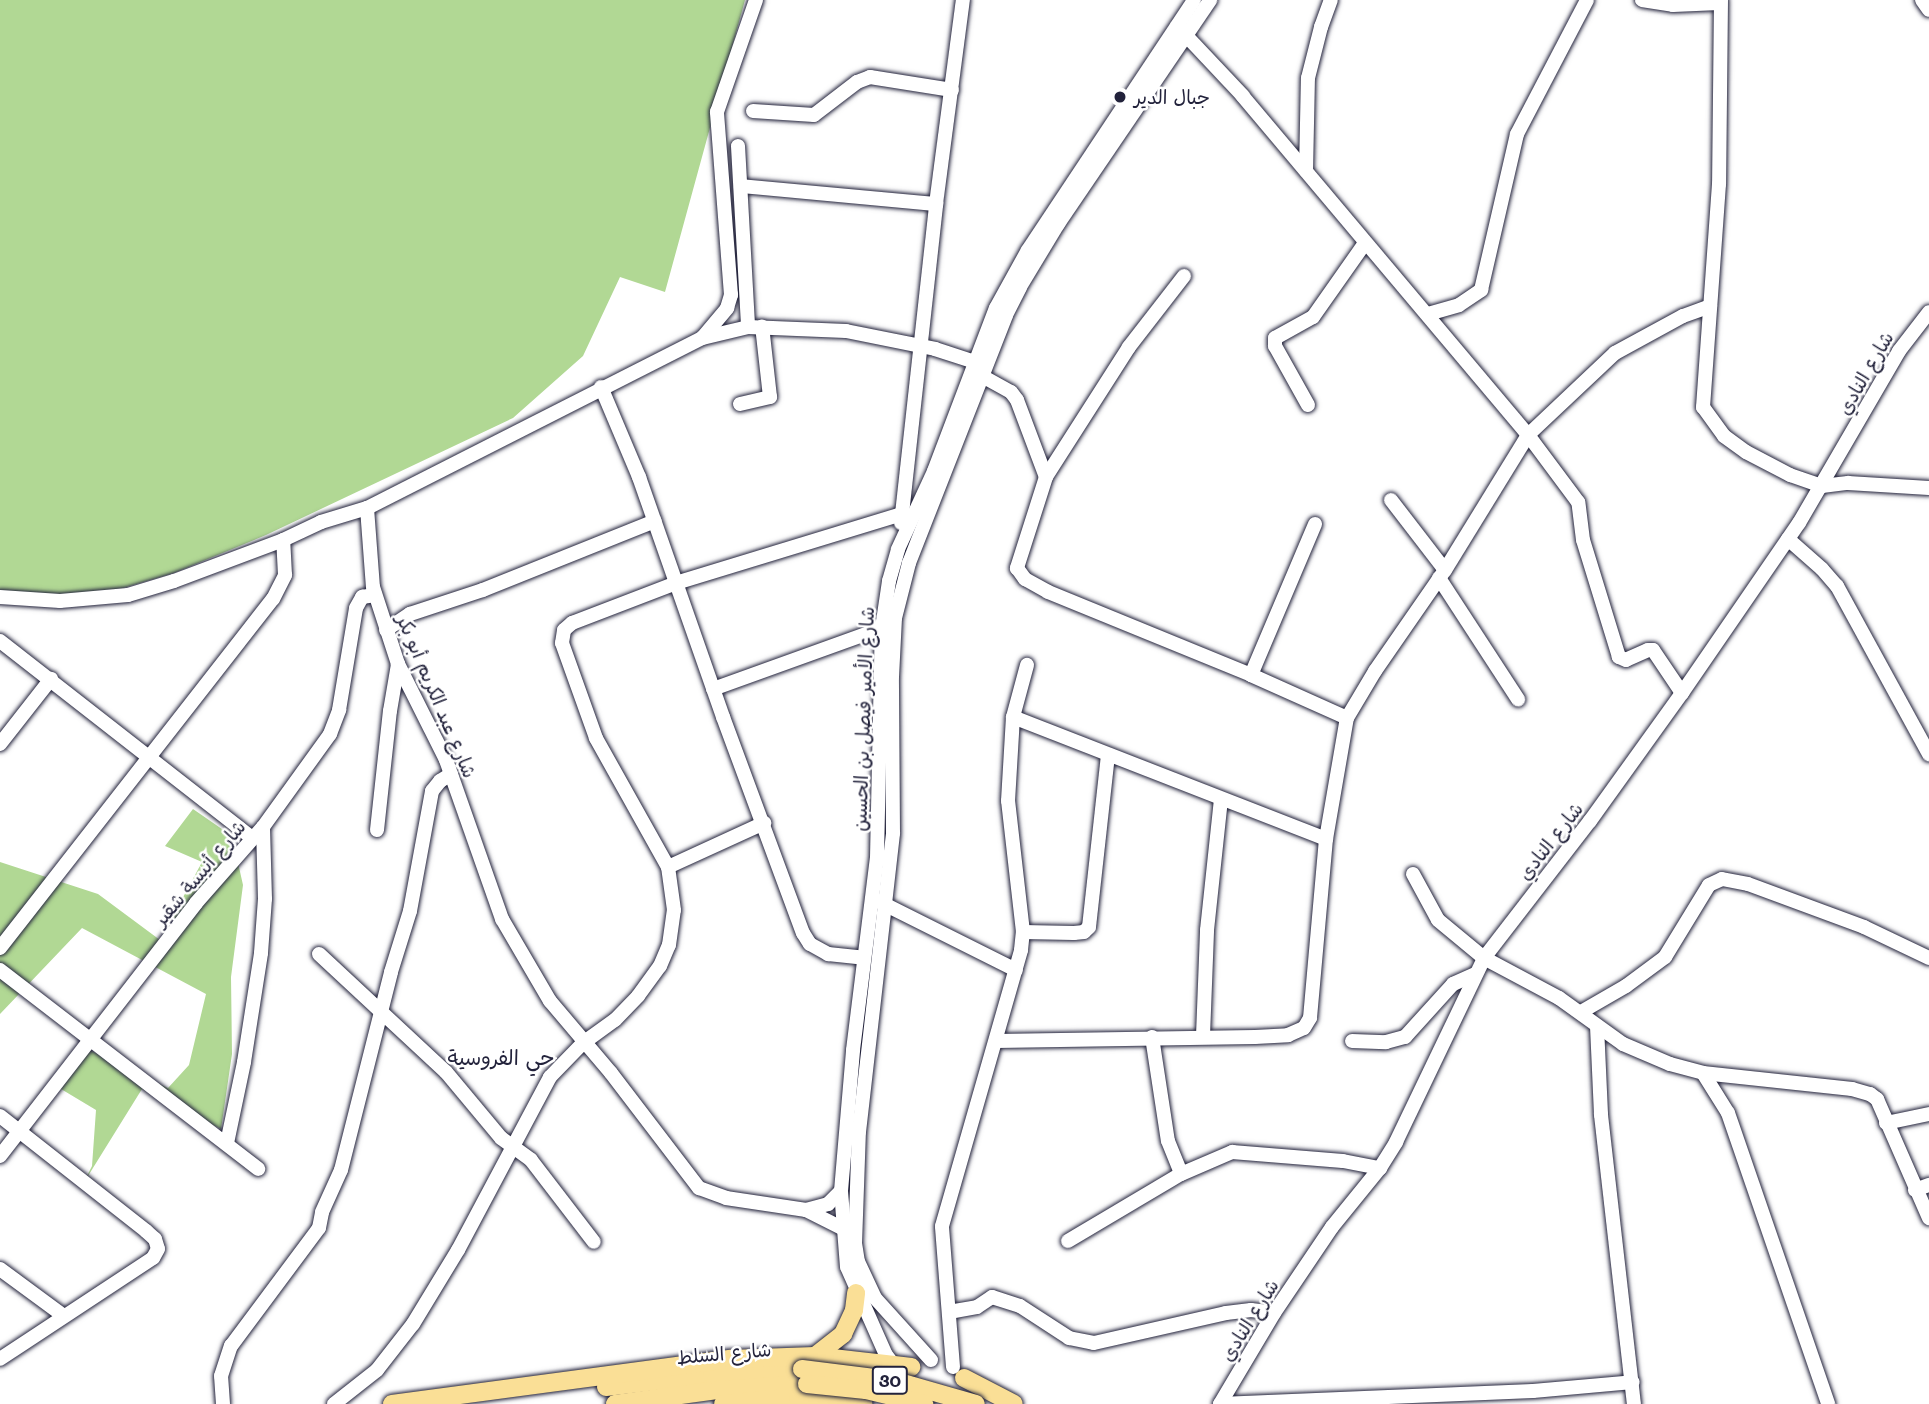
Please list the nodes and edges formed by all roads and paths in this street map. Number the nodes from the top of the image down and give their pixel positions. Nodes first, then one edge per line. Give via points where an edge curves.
1 (756, 0) edge
2 (963, 0) edge
3 (1194, 0) edge
4 (1210, 0) edge
5 (1331, 0) edge
6 (1587, 0) edge
7 (1642, 0) edge
8 (1922, 0) edge
9 (1720, 2) edge
10 (1929, 10) edge
11 (1182, 31) junction
12 (952, 90) junction
13 (753, 111) dead end
14 (738, 146) dead end
15 (1306, 171) junction
16 (741, 186) junction
17 (936, 204) junction
18 (1365, 243) junction
19 (1184, 276) dead end
20 (746, 279) junction
21 (730, 282) junction
22 (1710, 306) junction
23 (1929, 312) edge
24 (1427, 314) junction
25 (755, 327) junction
26 (702, 338) junction
27 (922, 346) junction
28 (974, 361) junction
29 (982, 376) junction
30 (601, 387) junction
31 (969, 394) junction
32 (740, 404) dead end
33 (1308, 405) dead end
34 (1528, 435) junction
35 (1046, 477) junction
36 (1822, 485) junction
37 (1929, 488) edge
38 (1391, 500) dead end
39 (367, 508) junction
40 (902, 514) junction
41 (655, 521) junction
42 (1315, 524) dead end
43 (1788, 539) junction
44 (283, 540) junction
45 (898, 549) junction
46 (1442, 574) junction
47 (676, 583) junction
48 (375, 595) junction
49 (0, 597) edge
50 (883, 628) junction
51 (386, 630) junction
52 (0, 641) edge
53 (398, 664) junction
54 (1027, 666) dead end
55 (1251, 674) junction
56 (51, 679) junction
57 (713, 689) junction
58 (1682, 693) junction
59 (1518, 699) dead end
60 (1013, 717) junction
61 (1347, 718) junction
62 (0, 744) edge
63 (1929, 754) edge
64 (1108, 755) junction
65 (149, 756) junction
66 (451, 774) junction
67 (1221, 800) junction
68 (764, 823) junction
69 (263, 827) junction
70 (377, 830) dead end
71 (1326, 839) junction
72 (247, 843) junction
73 (263, 856) junction
74 (668, 867) junction
75 (1413, 874) dead end
76 (872, 897) junction
77 (886, 906) junction
78 (1023, 932) junction
79 (0, 948) edge
80 (319, 954) dead end
81 (864, 958) junction
82 (1484, 958) junction
83 (1929, 958) edge
84 (0, 970) edge
85 (1016, 970) junction
86 (1475, 974) junction
87 (384, 1011) junction
88 (1581, 1012) junction
89 (1597, 1026) junction
90 (1203, 1036) junction
91 (1152, 1037) junction
92 (89, 1039) junction
93 (996, 1041) junction
94 (1352, 1041) dead end
95 (583, 1043) junction
96 (1703, 1073) junction
97 (1929, 1114) edge
98 (0, 1116) edge
99 (1886, 1123) junction
100 (20, 1131) junction
101 (227, 1143) junction
102 (512, 1146) junction
103 (0, 1156) edge
104 (1380, 1168) junction
105 (258, 1169) dead end
106 (1181, 1174) junction
107 (1922, 1188) edge
108 (841, 1191) junction
109 (806, 1210) junction
110 (1929, 1218) edge
111 (842, 1228) junction
112 (1068, 1241) dead end
113 (594, 1242) dead end
114 (0, 1269) edge
115 (856, 1293) junction
116 (949, 1312) junction
117 (1274, 1313) junction
118 (64, 1316) junction
119 (815, 1356) junction
120 (0, 1359) edge
121 (931, 1360) junction
122 (901, 1368) junction
123 (958, 1372) junction
124 (1633, 1382) junction
125 (1533, 1398) edge
126 (1427, 1400) edge
127 (479, 1403) edge
128 (223, 1404) edge
129 (334, 1404) edge
130 (392, 1404) edge
131 (615, 1404) edge
132 (723, 1404) edge
133 (864, 1404) edge
134 (897, 1404) edge
135 (924, 1404) edge
136 (967, 1404) edge
137 (976, 1404) edge
138 (1014, 1404) edge
139 (1220, 1404) edge
140 (1634, 1404) edge
141 (1828, 1404) edge

1 - 21 street via 716,115
2 - 12 street
3 - 11 street, شارع الأمير فيصل بن الحسين
4 - 11 street, شارع الأمير فيصل بن الحسين
5 - 15 street via 1308,78
6 - 24 street via 1517,134 1481,290 1459,305
7 - 9 street via 1673,5
8 - 10 street
9 - 22 street via 1722,115
11 - 15 street
11 - 28 street, شارع الأمير فيصل بن الحسين via 1021,262
11 - 29 street, شارع الأمير فيصل بن الحسين via 1033,266 1006,315
12 - 13 street via 870,77 814,115
12 - 17 street
14 - 16 street
15 - 18 street
16 - 17 street
16 - 20 street
17 - 27 street
18 - 24 street
18 - 33 street via 1313,317 1275,338 1275,346
19 - 35 street via 1129,347
20 - 21 street
20 - 25 street
21 - 26 street via 727,308
22 - 34 street via 1615,353
22 - 36 street via 1703,399 1708,417 1746,452 1790,475
23 - 36 street, شارع النادي via 1899,351
24 - 34 street
25 - 26 street
25 - 27 street via 846,331
25 - 32 street via 771,393 766,400
26 - 30 street
27 - 28 street
27 - 40 street
28 - 31 street, شارع الأمير فيصل بن الحسين
29 - 31 street, شارع الأمير فيصل بن الحسين
29 - 35 street via 1017,400
30 - 39 street
30 - 41 street
31 - 45 street, شارع الأمير فيصل بن الحسين
31 - 77 street, شارع الأمير فيصل بن الحسين via 909,563 895,618 893,833
34 - 46 street
34 - 58 street via 1578,502 1583,540 1619,657 1626,660 1653,650
35 - 55 street via 1017,565 1025,579
36 - 37 street via 1848,482
36 - 43 street, شارع النادي
38 - 46 street
39 - 44 street
39 - 48 street, شارع عبد الكريم أبو بكر
40 - 45 street
40 - 47 street
41 - 47 street
41 - 51 street via 484,590 410,614
42 - 55 street
43 - 58 street, شارع النادي
43 - 63 street via 1837,586
44 - 49 street via 128,595 60,601
44 - 65 street via 286,567 279,590
45 - 50 street, شارع الأمير فيصل بن الحسين
46 - 59 street
46 - 61 street
47 - 57 street
47 - 74 street via 572,623 561,636 596,738
48 - 51 street, شارع عبد الكريم أبو بكر
48 - 69 street, شارع أنيسة شقير via 362,597 356,608 336,722
50 - 57 street
50 - 76 street, شارع الأمير فيصل بن الحسين via 880,797
51 - 53 street, شارع عبد الكريم أبو بكر
52 - 56 street
53 - 66 street, شارع عبد الكريم أبو بكر
53 - 70 street
54 - 60 street
55 - 61 street
56 - 62 street
56 - 65 street
57 - 68 street
58 - 82 street, شارع النادي
60 - 64 street
60 - 78 street via 1008,813
61 - 71 street
64 - 67 street
64 - 78 street via 1089,927 1074,933
65 - 72 street
65 - 79 street
66 - 87 street via 432,791 415,891
66 - 95 street, شارع عبد الكريم أبو بكر via 502,919 550,1001
67 - 71 street
67 - 90 street via 1207,930
68 - 74 street
68 - 81 street via 806,939 828,954
69 - 72 street, شارع أنيسة شقير
69 - 73 street
71 - 90 street via 1308,1022 1288,1035
72 - 73 street
72 - 92 street, شارع أنيسة شقير
73 - 101 street via 261,953
74 - 95 street via 673,930 660,965 626,1009
75 - 82 street via 1447,931
76 - 77 street
76 - 81 street, شارع الأمير فيصل بن الحسين
77 - 85 street
77 - 121 street, شارع الأمير فيصل بن الحسين via 859,1132 855,1244 875,1298
78 - 85 street
80 - 87 street
81 - 108 street, شارع الأمير فيصل بن الحسين
82 - 86 street, شارع النادي
82 - 88 street
83 - 88 street via 1864,927 1748,884 1722,879 1709,885 1665,957
84 - 92 street
85 - 93 street
86 - 94 street via 1453,985 1405,1037
86 - 104 street, شارع النادي
87 - 102 street via 460,1086
87 - 128 street via 349,1145 319,1228 231,1346 221,1376
88 - 89 street
89 - 96 street via 1640,1052
89 - 124 street via 1601,1115
90 - 91 street
91 - 93 street
91 - 106 street via 1168,1141
92 - 100 street, شارع أنيسة شقير
92 - 101 street
93 - 116 street via 942,1226
95 - 102 street via 541,1089
95 - 109 street, شارع عبد الكريم أبو بكر via 699,1188 726,1198
96 - 99 street via 1863,1091 1877,1099
96 - 141 street via 1728,1113
97 - 99 street
98 - 100 street
99 - 107 street
100 - 103 street, شارع أنيسة شقير
100 - 118 street via 158,1244 153,1258
101 - 105 street
102 - 113 street via 537,1166
102 - 129 street via 414,1324 377,1370
104 - 106 street via 1232,1152
104 - 117 street, شارع النادي via 1332,1227
106 - 112 street
107 - 110 street
108 - 109 street via 828,1204
108 - 111 street, شارع الأمير فيصل بن الحسين
109 - 111 street, شارع عبد الكريم أبو بكر
111 - 115 street, شارع الأمير فيصل بن الحسين via 846,1268
114 - 118 street
115 - 119 main road via 843,1334
115 - 122 street, شارع الأمير فيصل بن الحسين
116 - 117 street via 976,1307 992,1297 1020,1306 1069,1338 1094,1343 1226,1313
116 - 123 street
117 - 139 street, شارع النادي
118 - 120 street
119 - 122 main road
119 - 130 main road via 708,1362
121 - 122 street
121 - 123 street
122 - 134 street
123 - 136 street
123 - 138 main road
124 - 125 street
124 - 140 street
125 - 126 street
126 - 139 street
127 - 137 main road, شارع السلط / 30, bridge via 785,1369 876,1377
131 - 135 main road, شارع السلط / 30, bridge via 789,1384 854,1388
132 - 133 main road via 798,1397

